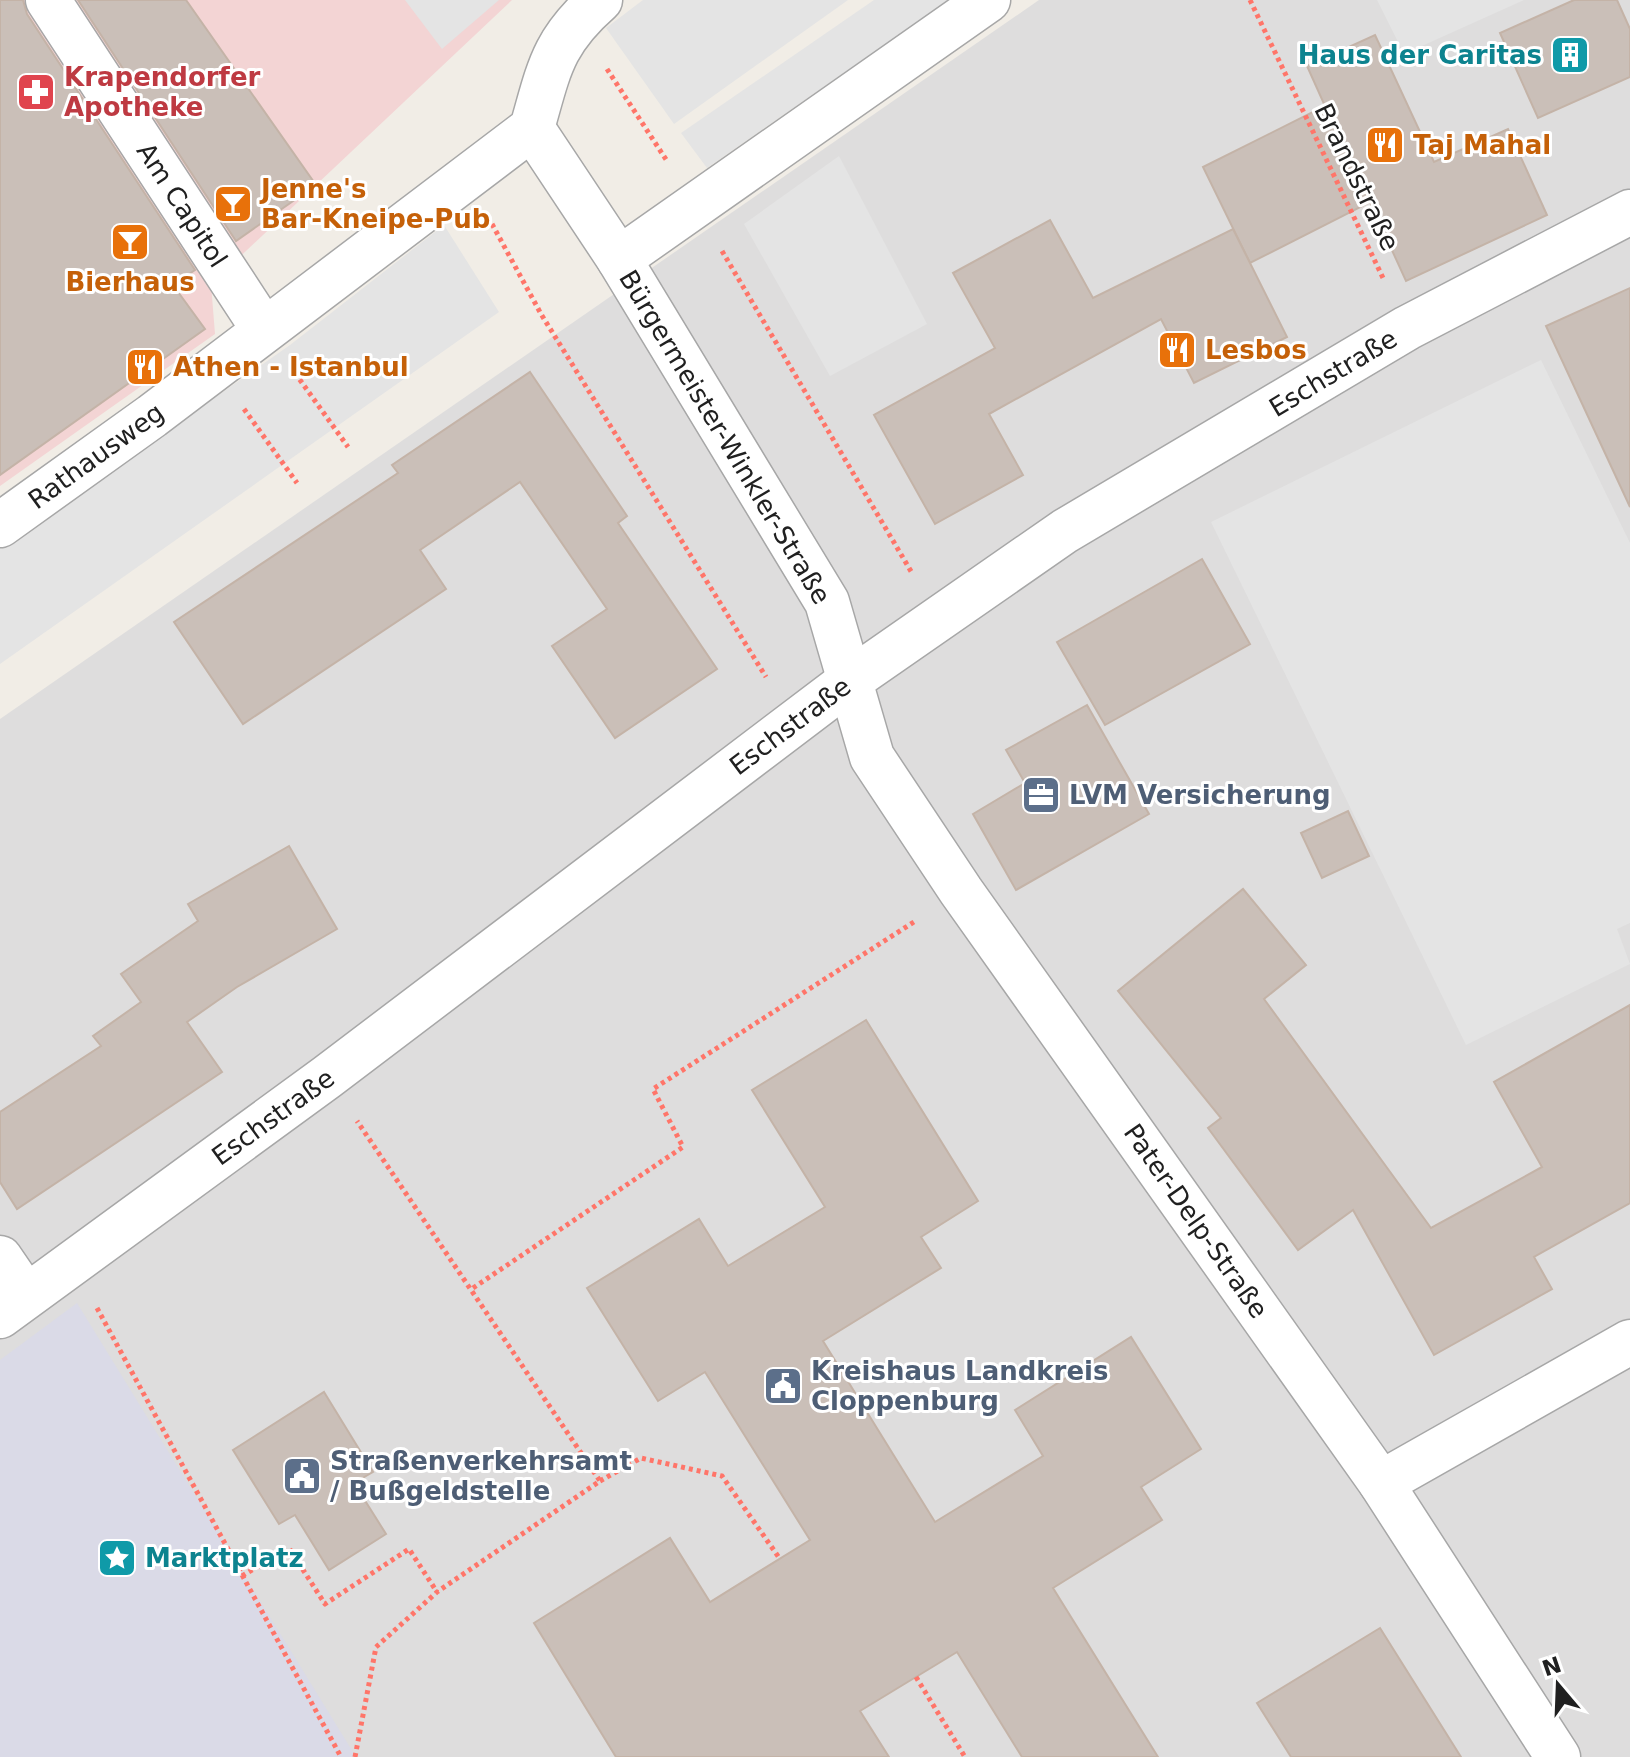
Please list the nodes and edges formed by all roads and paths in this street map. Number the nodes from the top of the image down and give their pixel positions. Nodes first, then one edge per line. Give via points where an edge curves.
1 (48, 0) edge
2 (988, 0) edge
3 (1250, 0) edge
4 (587, 12) edge
5 (532, 128) junction
6 (466, 177) junction
7 (695, 205) junction
8 (1630, 212) edge
9 (619, 259) junction
10 (1407, 328) junction
11 (264, 330) junction
12 (215, 367) junction
13 (348, 447) dead end
14 (297, 483) dead end
15 (0, 525) edge
16 (946, 614) junction
17 (852, 679) junction
18 (794, 723) junction
19 (961, 891) junction
20 (327, 1077) junction
21 (0, 1258) edge
22 (73, 1263) junction
23 (473, 1288) junction
24 (13, 1306) edge
25 (1630, 1342) edge
26 (600, 1481) junction
27 (1381, 1483) junction
28 (780, 1559) dead end
29 (242, 1576) junction
30 (437, 1592) junction
31 (916, 1677) dead end
32 (341, 1757) edge
33 (355, 1757) edge
34 (965, 1757) edge
35 (1558, 1757) edge

1 - 11 street, Am Capitol
2 - 7 street, Bürgermeister-Winkler-Straße
3 - 10 path, Brandstraße
4 - 5 street via 554,54
4 - 7 path
5 - 6 street, Rathausweg
5 - 9 street
6 - 11 street, Rathausweg
6 - 18 path via 541,314
7 - 9 street, Bürgermeister-Winkler-Straße
7 - 16 path via 901,560
8 - 10 street, Eschstraße
9 - 17 street, Bürgermeister-Winkler-Straße via 827,602
10 - 16 street, Eschstraße via 1065,531
11 - 12 street, Rathausweg
11 - 13 path
12 - 14 path
12 - 15 street, Rathausweg
16 - 17 street, Eschstraße
17 - 18 street, Eschstraße
17 - 19 street, Pater-Delp-Straße via 872,757
18 - 20 street, Eschstraße
19 - 23 path via 653,1089 683,1147
19 - 27 street, Pater-Delp-Straße
20 - 22 street, Eschstraße
20 - 23 path
21 - 24 street
22 - 24 street, Eschstraße
22 - 29 path
23 - 26 path
25 - 27 street
26 - 28 path via 641,1458 722,1476
26 - 30 path
27 - 35 street, Pater-Delp-Straße
29 - 30 path via 289,1548 325,1604 409,1549
29 - 32 path
30 - 33 path via 376,1647
31 - 34 path

